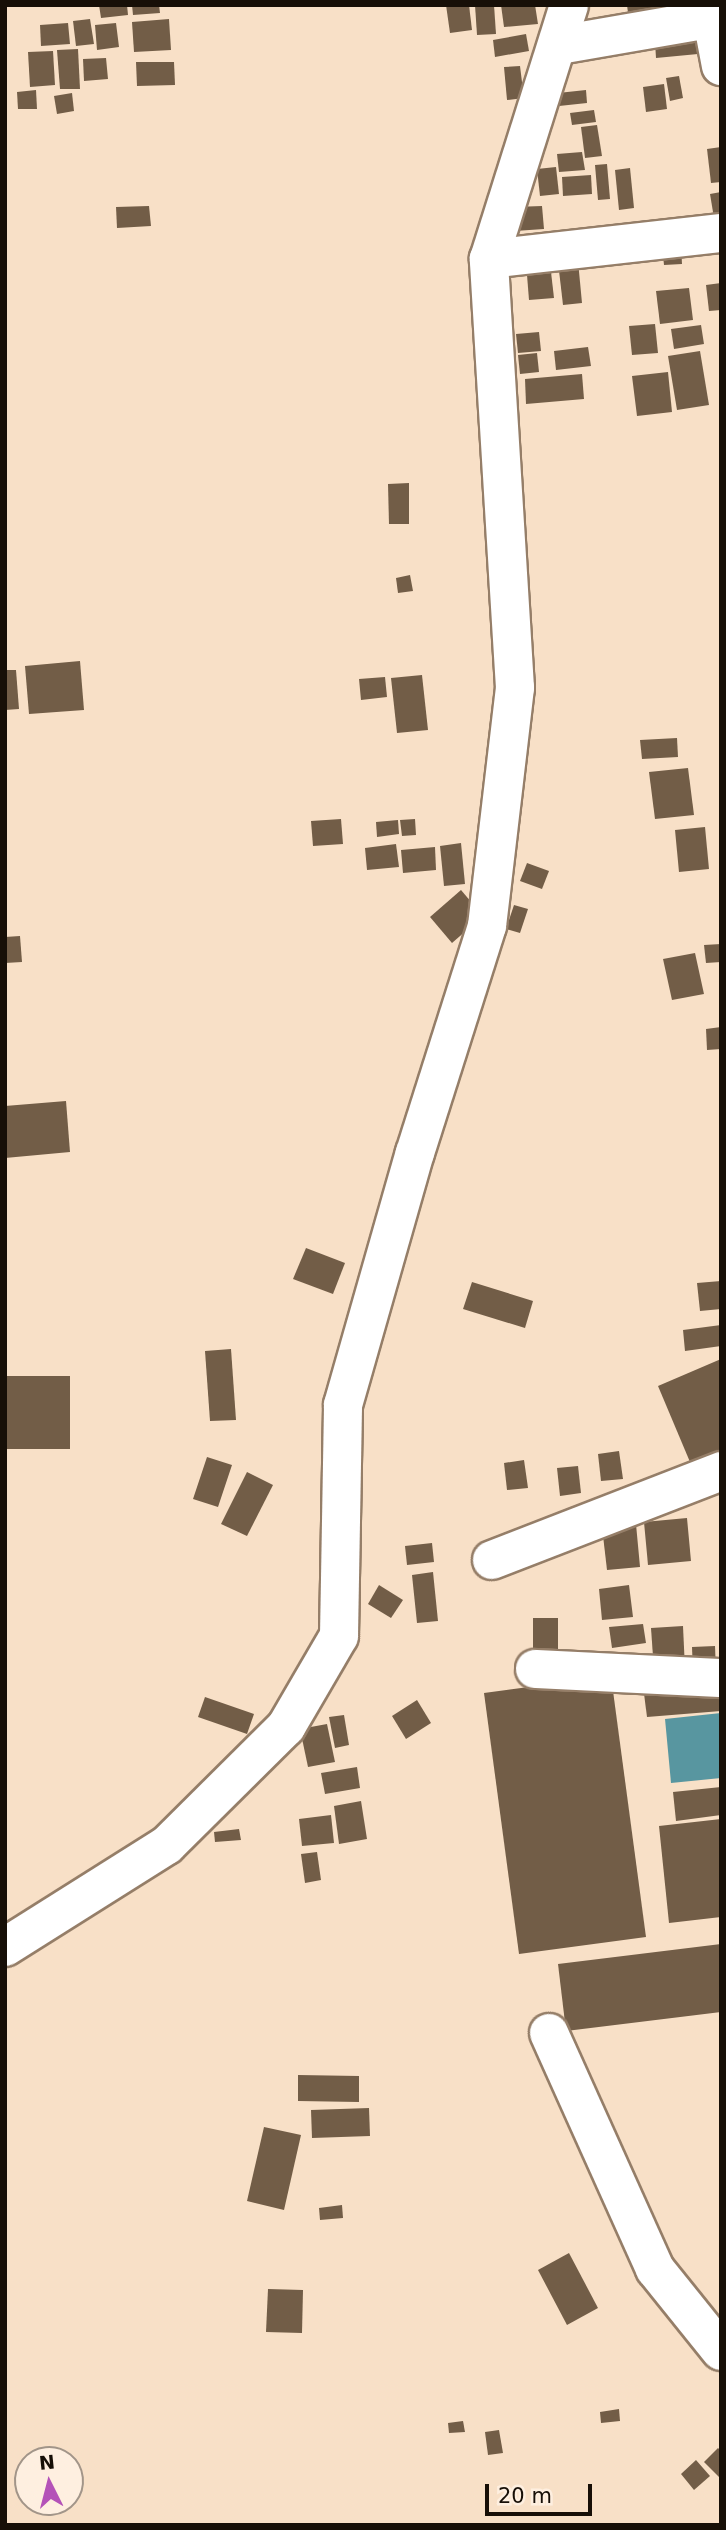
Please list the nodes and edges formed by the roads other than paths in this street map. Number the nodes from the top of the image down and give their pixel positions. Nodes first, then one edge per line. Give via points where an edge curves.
1 (569, 5) edge
2 (717, 18) edge
3 (559, 45) junction
4 (721, 66) edge
5 (721, 233) edge
6 (489, 259) junction
7 (721, 1471) edge
8 (492, 1560) dead end
9 (535, 1669) dead end
10 (721, 1678) edge
11 (5, 1947) edge
12 (549, 2033) dead end
13 (721, 2351) edge

1 - 3 street
2 - 3 street
2 - 4 street
3 - 6 street
5 - 6 street
6 - 11 street via 515,688 487,926 415,1153 343,1405 339,1636 285,1727 167,1845
7 - 8 street
9 - 10 street
12 - 13 street via 654,2269

